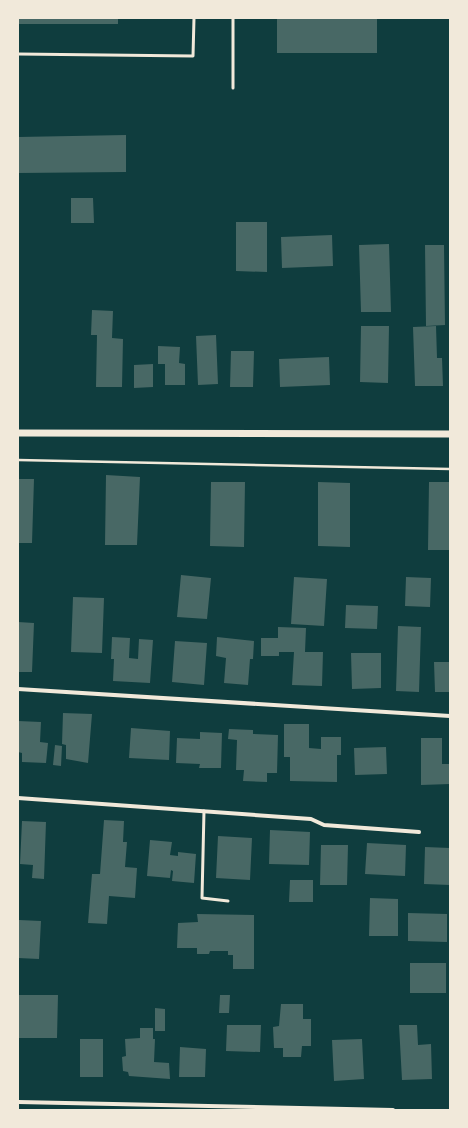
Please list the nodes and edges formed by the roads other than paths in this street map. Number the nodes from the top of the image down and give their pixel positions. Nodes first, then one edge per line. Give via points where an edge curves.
1 (194, 18) edge
2 (233, 18) edge
3 (18, 54) edge
4 (233, 88) dead end
5 (18, 432) edge
6 (450, 434) edge
7 (18, 689) edge
8 (450, 716) edge
9 (18, 798) edge
10 (204, 811) junction
11 (419, 832) dead end
12 (228, 901) dead end
13 (18, 1102) edge
14 (65, 1104) junction
15 (65, 1110) edge
16 (393, 1110) edge

1 - 3 lane via 193,56
2 - 4 lane
5 - 6 street
7 - 8 street
9 - 10 street
10 - 11 street via 311,819 324,825
10 - 12 lane via 202,898
13 - 14 street
14 - 15 street
14 - 16 street

